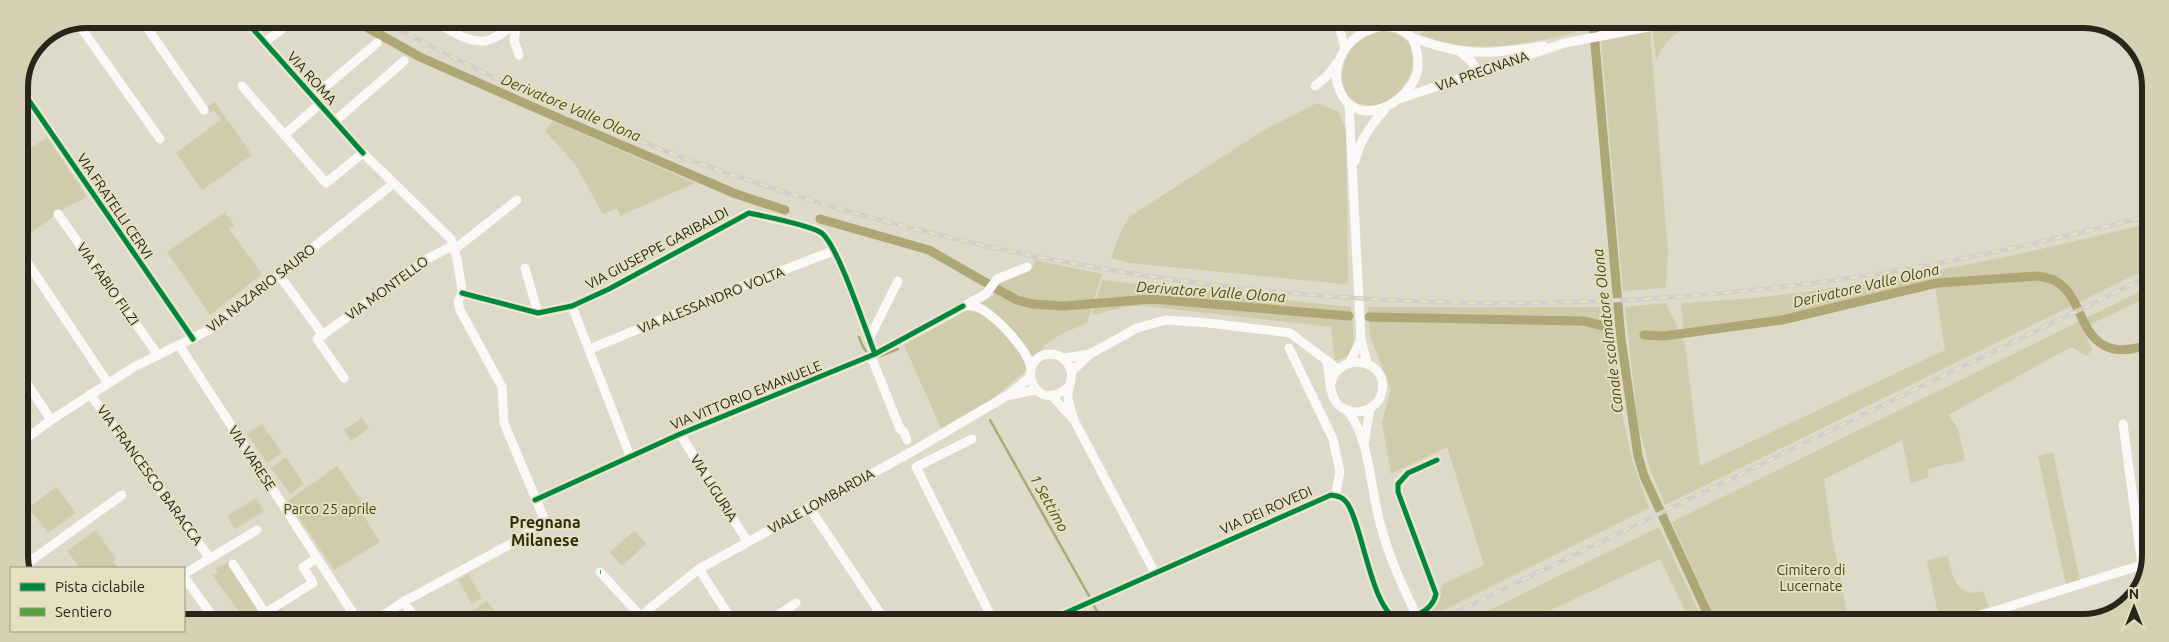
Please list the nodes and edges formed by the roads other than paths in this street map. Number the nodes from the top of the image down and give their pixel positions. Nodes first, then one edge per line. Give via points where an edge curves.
1 (82, 28) edge
2 (147, 28) edge
3 (252, 28) edge
4 (283, 28) edge
5 (449, 28) edge
6 (508, 28) edge
7 (516, 28) edge
8 (1339, 28) edge
9 (1368, 28) edge
10 (1376, 28) edge
11 (1397, 28) edge
12 (1642, 28) edge
13 (1371, 29) junction
14 (1413, 38) junction
15 (265, 42) junction
16 (377, 43) dead end
17 (1564, 43) junction
18 (1457, 50) junction
19 (1343, 53) junction
20 (519, 55) dead end
21 (404, 61) dead end
22 (1478, 72) junction
23 (242, 86) dead end
24 (1315, 86) dead end
25 (313, 97) junction
26 (27, 98) edge
27 (1399, 99) junction
28 (320, 104) junction
29 (1349, 105) junction
30 (1385, 109) junction
31 (204, 110) dead end
32 (334, 121) junction
33 (284, 135) junction
34 (160, 140) dead end
35 (363, 153) junction
36 (1354, 168) junction
37 (394, 183) junction
38 (517, 200) dead end
39 (58, 214) dead end
40 (454, 247) junction
41 (833, 251) junction
42 (27, 263) edge
43 (1026, 267) dead end
44 (525, 268) dead end
45 (279, 275) junction
46 (898, 282) dead end
47 (462, 293) junction
48 (572, 306) junction
49 (963, 306) junction
50 (538, 313) junction
51 (323, 335) junction
52 (193, 339) junction
53 (869, 339) junction
54 (1361, 340) junction
55 (179, 345) junction
56 (1289, 348) dead end
57 (590, 349) junction
58 (1090, 354) junction
59 (158, 355) junction
60 (873, 355) junction
61 (1064, 358) junction
62 (1326, 361) junction
63 (1350, 362) junction
64 (1366, 363) junction
65 (1338, 369) junction
66 (1072, 371) junction
67 (1031, 373) junction
68 (344, 378) dead end
69 (108, 383) junction
70 (1331, 383) junction
71 (28, 384) edge
72 (1068, 387) junction
73 (1036, 390) junction
74 (90, 394) junction
75 (1008, 395) junction
76 (1052, 396) junction
77 (1370, 408) junction
78 (1346, 410) junction
79 (51, 420) junction
80 (1074, 420) junction
81 (2123, 424) dead end
82 (680, 434) junction
83 (28, 437) edge
84 (972, 438) dead end
85 (907, 440) dead end
86 (1364, 444) junction
87 (630, 456) junction
88 (1437, 460) dead end
89 (122, 495) dead end
90 (1335, 496) junction
91 (535, 500) junction
92 (809, 507) junction
93 (257, 530) dead end
94 (747, 541) junction
95 (2142, 545) edge
96 (209, 557) junction
97 (317, 558) junction
98 (28, 562) edge
99 (233, 564) dead end
100 (2140, 565) edge
101 (699, 569) junction
102 (600, 572) dead end
103 (1155, 573) junction
104 (185, 574) edge
105 (327, 574) junction
106 (185, 576) edge
107 (313, 583) junction
108 (403, 602) junction
109 (796, 603) dead end
110 (211, 614) edge
111 (266, 614) edge
112 (272, 614) edge
113 (353, 614) edge
114 (385, 614) edge
115 (412, 614) edge
116 (637, 614) edge
117 (649, 614) edge
118 (728, 614) edge
119 (780, 614) edge
120 (881, 614) edge
121 (990, 614) edge
122 (1063, 614) edge
123 (1389, 614) edge
124 (1416, 614) edge
125 (1418, 614) edge
126 (1985, 614) edge

1 - 34 street
2 - 31 street
3 - 15 street, VIA ROMA
4 - 15 street
5 - 6 street via 474,40 489,40
7 - 20 street via 514,41
8 - 19 street
9 - 13 street
10 - 13 street
11 - 14 street
12 - 17 street, VIA PREGNANA
13 - 19 street via 1362,33
14 - 18 street, VIA PREGNANA
14 - 27 street via 1418,68
15 - 25 street, VIA ROMA
16 - 25 street
17 - 18 street, VIA PREGNANA via 1499,51
17 - 22 street, VIA PREGNANA
18 - 22 street
19 - 24 street via 1333,70
19 - 29 street via 1337,69 1338,87
21 - 32 street
22 - 27 street, VIA PREGNANA
23 - 33 street
25 - 28 street, VIA ROMA
26 - 52 street, VIA FRATELLI CERVI
27 - 30 street
28 - 32 street, VIA ROMA
28 - 33 street
29 - 30 street via 1363,110
29 - 36 street
30 - 36 street via 1363,138
32 - 35 street, VIA ROMA
33 - 35 street via 326,183
35 - 37 street, VIA ROMA
36 - 54 street
37 - 40 street, VIA ROMA via 448,234
37 - 45 street, VIA NAZARIO SAURO
38 - 40 street, VIA MONTELLO
39 - 59 street, VIA FABIO FILZI
40 - 47 street, VIA ROMA
40 - 51 street, VIA MONTELLO via 426,259
41 - 48 street, VIA GIUSEPPE GARIBALDI via 821,232 749,213
41 - 53 street, VIA GIUSEPPE GARIBALDI
41 - 57 street, VIA ALESSANDRO VOLTA
42 - 69 street
43 - 49 street, VIA VITTORIO EMANUELE
44 - 50 street
45 - 51 street
45 - 52 street, VIA NAZARIO SAURO via 223,320
46 - 53 street
47 - 50 street, VIA GIUSEPPE GARIBALDI
47 - 91 street, VIA ROMA via 458,302 460,310 502,387 504,424
48 - 50 street, VIA GIUSEPPE GARIBALDI
48 - 57 street
49 - 60 street, VIA VITTORIO EMANUELE
49 - 67 street via 972,306 989,315 1025,350
51 - 68 street via 316,339
52 - 55 street, VIA NAZARIO SAURO
53 - 60 street, VIA GIUSEPPE GARIBALDI
54 - 63 street
54 - 64 street
55 - 59 street, VIA NAZARIO SAURO
55 - 97 street, VIA VARESE
56 - 90 street via 1333,440 1340,472
57 - 87 street
58 - 61 street
58 - 62 street via 1136,328 1166,320 1290,333
58 - 66 street
59 - 69 street, VIA NAZARIO SAURO
60 - 82 street, VIA VITTORIO EMANUELE
60 - 85 street, VIA GIUSEPPE GARIBALDI
61 - 66 street
61 - 67 street via 1049,354 1042,357
62 - 65 street
62 - 70 street
63 - 64 street
63 - 65 street
64 - 77 street via 1379,374 1382,382 1379,399
65 - 70 street
66 - 72 street
67 - 73 street
67 - 75 street, VIALE LOMBARDIA
69 - 74 street, VIA NAZARIO SAURO
70 - 78 street via 1336,403
71 - 79 street
72 - 76 street via 1061,394
72 - 80 street
73 - 75 street, VIALE LOMBARDIA
73 - 76 street
74 - 79 street, VIA NAZARIO SAURO
74 - 96 street, VIA FRANCESCO BARACCA
75 - 92 street, VIALE LOMBARDIA
76 - 80 street
77 - 78 street via 1359,412
77 - 86 street
78 - 86 street via 1354,419
79 - 83 street, VIA NAZARIO SAURO
80 - 103 street
81 - 95 street
82 - 87 street, VIA VITTORIO EMANUELE
82 - 94 street, VIA LIGURIA
84 - 121 street via 916,467
86 - 124 street via 1384,538 1401,585
87 - 91 street, VIA VITTORIO EMANUELE
88 - 125 street, VIA DEI ROVEDI via 1408,473 1398,484 1398,492 1436,594 1434,601
89 - 98 street
90 - 103 street, VIA DEI ROVEDI via 1324,496
90 - 123 street, VIA DEI ROVEDI via 1344,500 1352,511 1375,588
91 - 108 street, VIA ROMA via 542,520 518,540
92 - 94 street, VIALE LOMBARDIA
92 - 120 street
93 - 96 street
94 - 101 street, VIALE LOMBARDIA
96 - 104 street
97 - 105 street, VIA VARESE
97 - 107 street via 303,568
99 - 111 street
100 - 126 street
101 - 117 street, VIALE LOMBARDIA
101 - 118 street
102 - 116 street
103 - 122 street, VIA DEI ROVEDI
105 - 107 street
105 - 113 street, VIA VARESE
106 - 110 street
107 - 112 street
108 - 114 street
108 - 115 street
109 - 119 street

